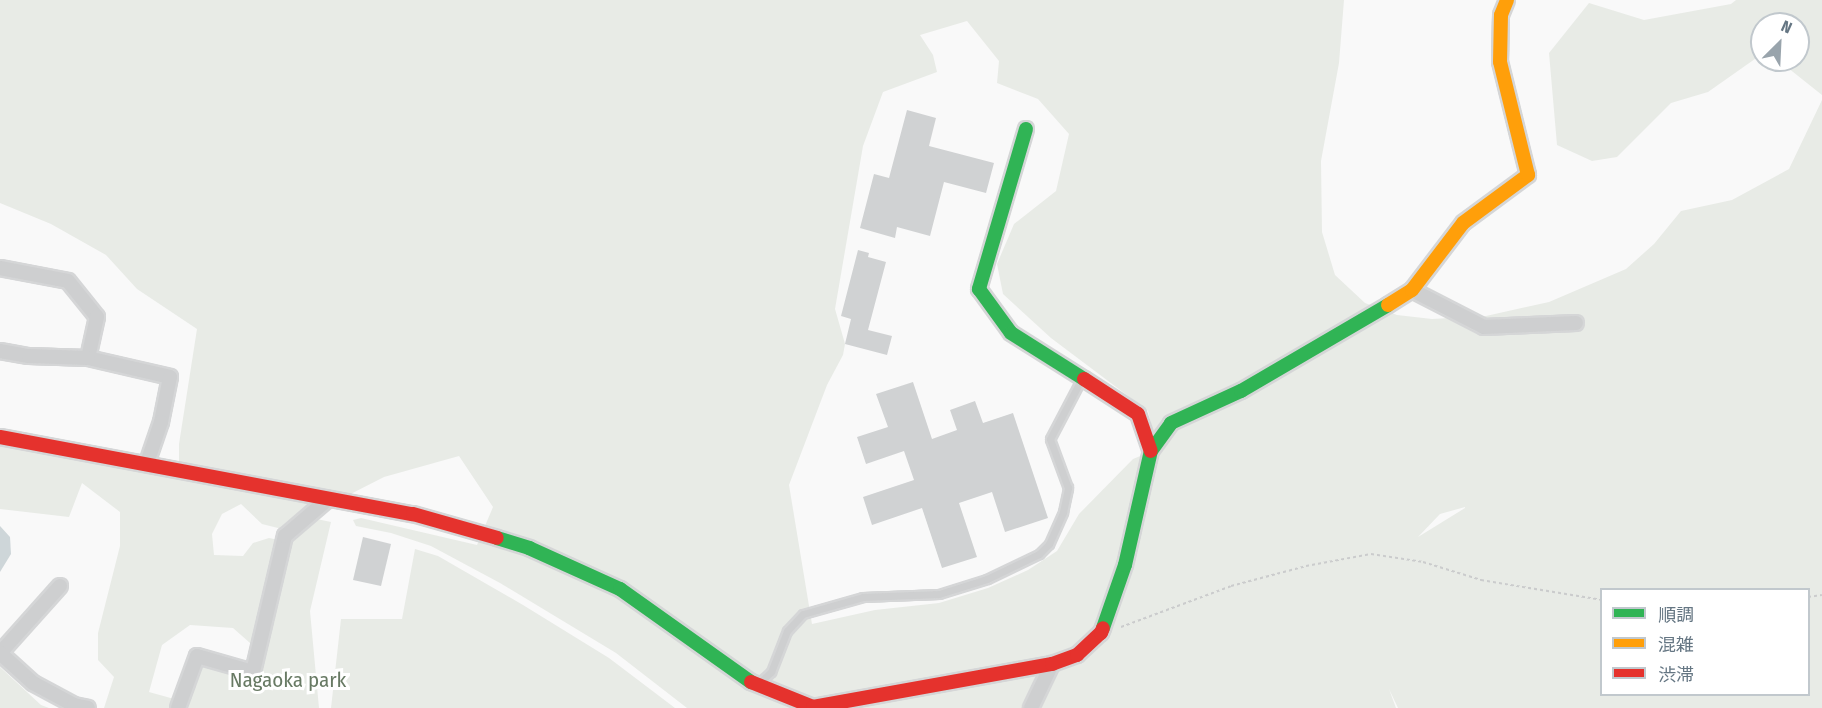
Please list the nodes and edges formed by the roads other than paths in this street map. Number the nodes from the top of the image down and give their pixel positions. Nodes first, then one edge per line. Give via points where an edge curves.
1 (1506, 0) edge
2 (1026, 129) dead end
3 (0, 268) edge
4 (1412, 290) junction
5 (1576, 323) dead end
6 (0, 351) edge
7 (88, 358) junction
8 (1082, 378) junction
9 (0, 437) edge
10 (1151, 451) junction
11 (147, 464) junction
12 (328, 499) junction
13 (60, 586) dead end
14 (0, 653) edge
15 (1052, 664) junction
16 (756, 686) junction
17 (88, 708) edge
18 (178, 708) edge
19 (1030, 708) edge

1 - 4 street via 1501,15 1500,62 1528,175 1463,223
2 - 8 street via 979,289 1011,333
3 - 7 street via 68,281 97,317
4 - 5 street via 1484,327
4 - 10 street via 1240,391 1171,423
6 - 7 street
7 - 11 street via 170,377
8 - 10 street via 1138,414
8 - 16 lane via 1050,439 1068,488 1049,544 1039,554 987,579 939,594 862,597 803,614 787,631 771,672
9 - 11 street
10 - 15 street via 1125,566 1101,633 1077,655
11 - 12 street
12 - 16 street via 413,514 529,548 621,589
12 - 18 street via 285,536 253,672 197,656
13 - 14 street
14 - 17 street via 33,682 74,705
15 - 16 street via 813,707
15 - 19 street

